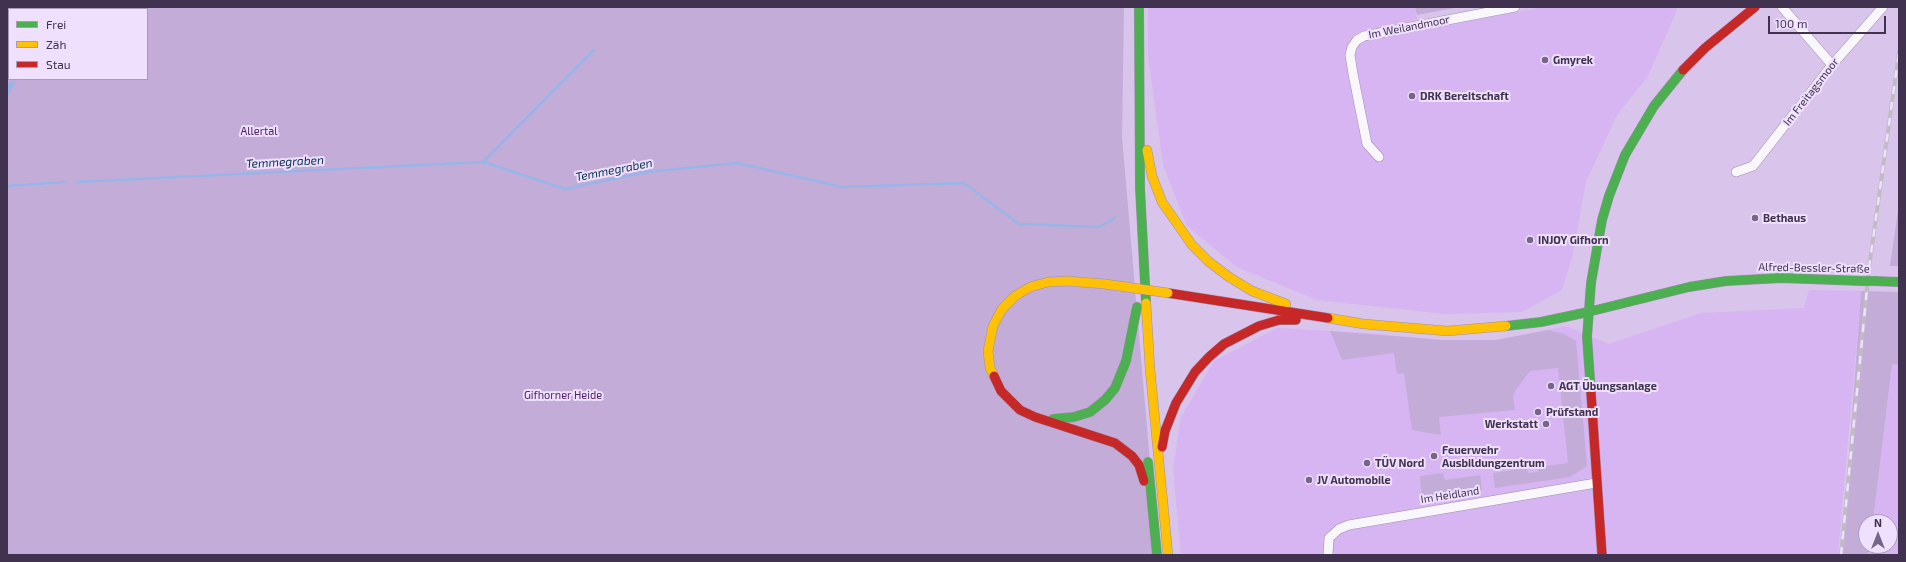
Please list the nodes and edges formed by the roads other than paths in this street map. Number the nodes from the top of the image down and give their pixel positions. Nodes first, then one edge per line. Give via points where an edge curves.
1 (1139, 7) edge
2 (1515, 7) edge
3 (1755, 7) edge
4 (1782, 7) edge
5 (1883, 7) edge
6 (1832, 65) junction
7 (1139, 88) junction
8 (1130, 111) dead end
9 (1379, 157) dead end
10 (1736, 172) dead end
11 (1899, 282) edge
12 (1137, 307) junction
13 (1588, 312) junction
14 (1337, 320) junction
15 (1144, 410) dead end
16 (1035, 417) junction
17 (1147, 449) dead end
18 (1159, 467) junction
19 (1596, 483) junction
20 (1151, 505) junction
21 (1157, 555) edge
22 (1168, 555) edge
23 (1328, 555) edge
24 (1602, 555) edge

1 - 7 main road
2 - 9 street, Im Weilandmoor via 1364,36 1357,40 1350,55 1353,74 1367,144
3 - 13 main road via 1685,67 1641,126 1617,175 1606,208 1597,247
4 - 6 street
5 - 6 street, Im Freitagsmoor
6 - 10 street, Im Freitagsmoor via 1753,166
7 - 14 main road via 1152,176 1162,202 1192,245 1208,261 1252,291
7 - 18 main road via 1140,188
8 - 12 main road
11 - 13 main road, Alfred-Bessler-Straße, bridge via 1781,278 1726,281 1689,287
12 - 15 main road
12 - 16 main road via 1122,374 1106,400 1090,412 1074,417
13 - 14 main road, Alfred-Bessler-Straße via 1541,322 1447,331
13 - 19 main road via 1587,337
14 - 16 main road, bridge via 1105,284 1068,281 1039,284 1015,296 997,317 990,334 988,351 993,376 1007,398 1020,410
14 - 18 main road via 1279,320 1259,326 1224,344 1195,372 1176,403 1165,431
16 - 20 main road via 1103,438 1124,449 1139,465
17 - 20 main road
18 - 22 main road
19 - 23 street, Im Heidland via 1349,525 1339,529 1329,538
19 - 24 main road
20 - 21 main road

